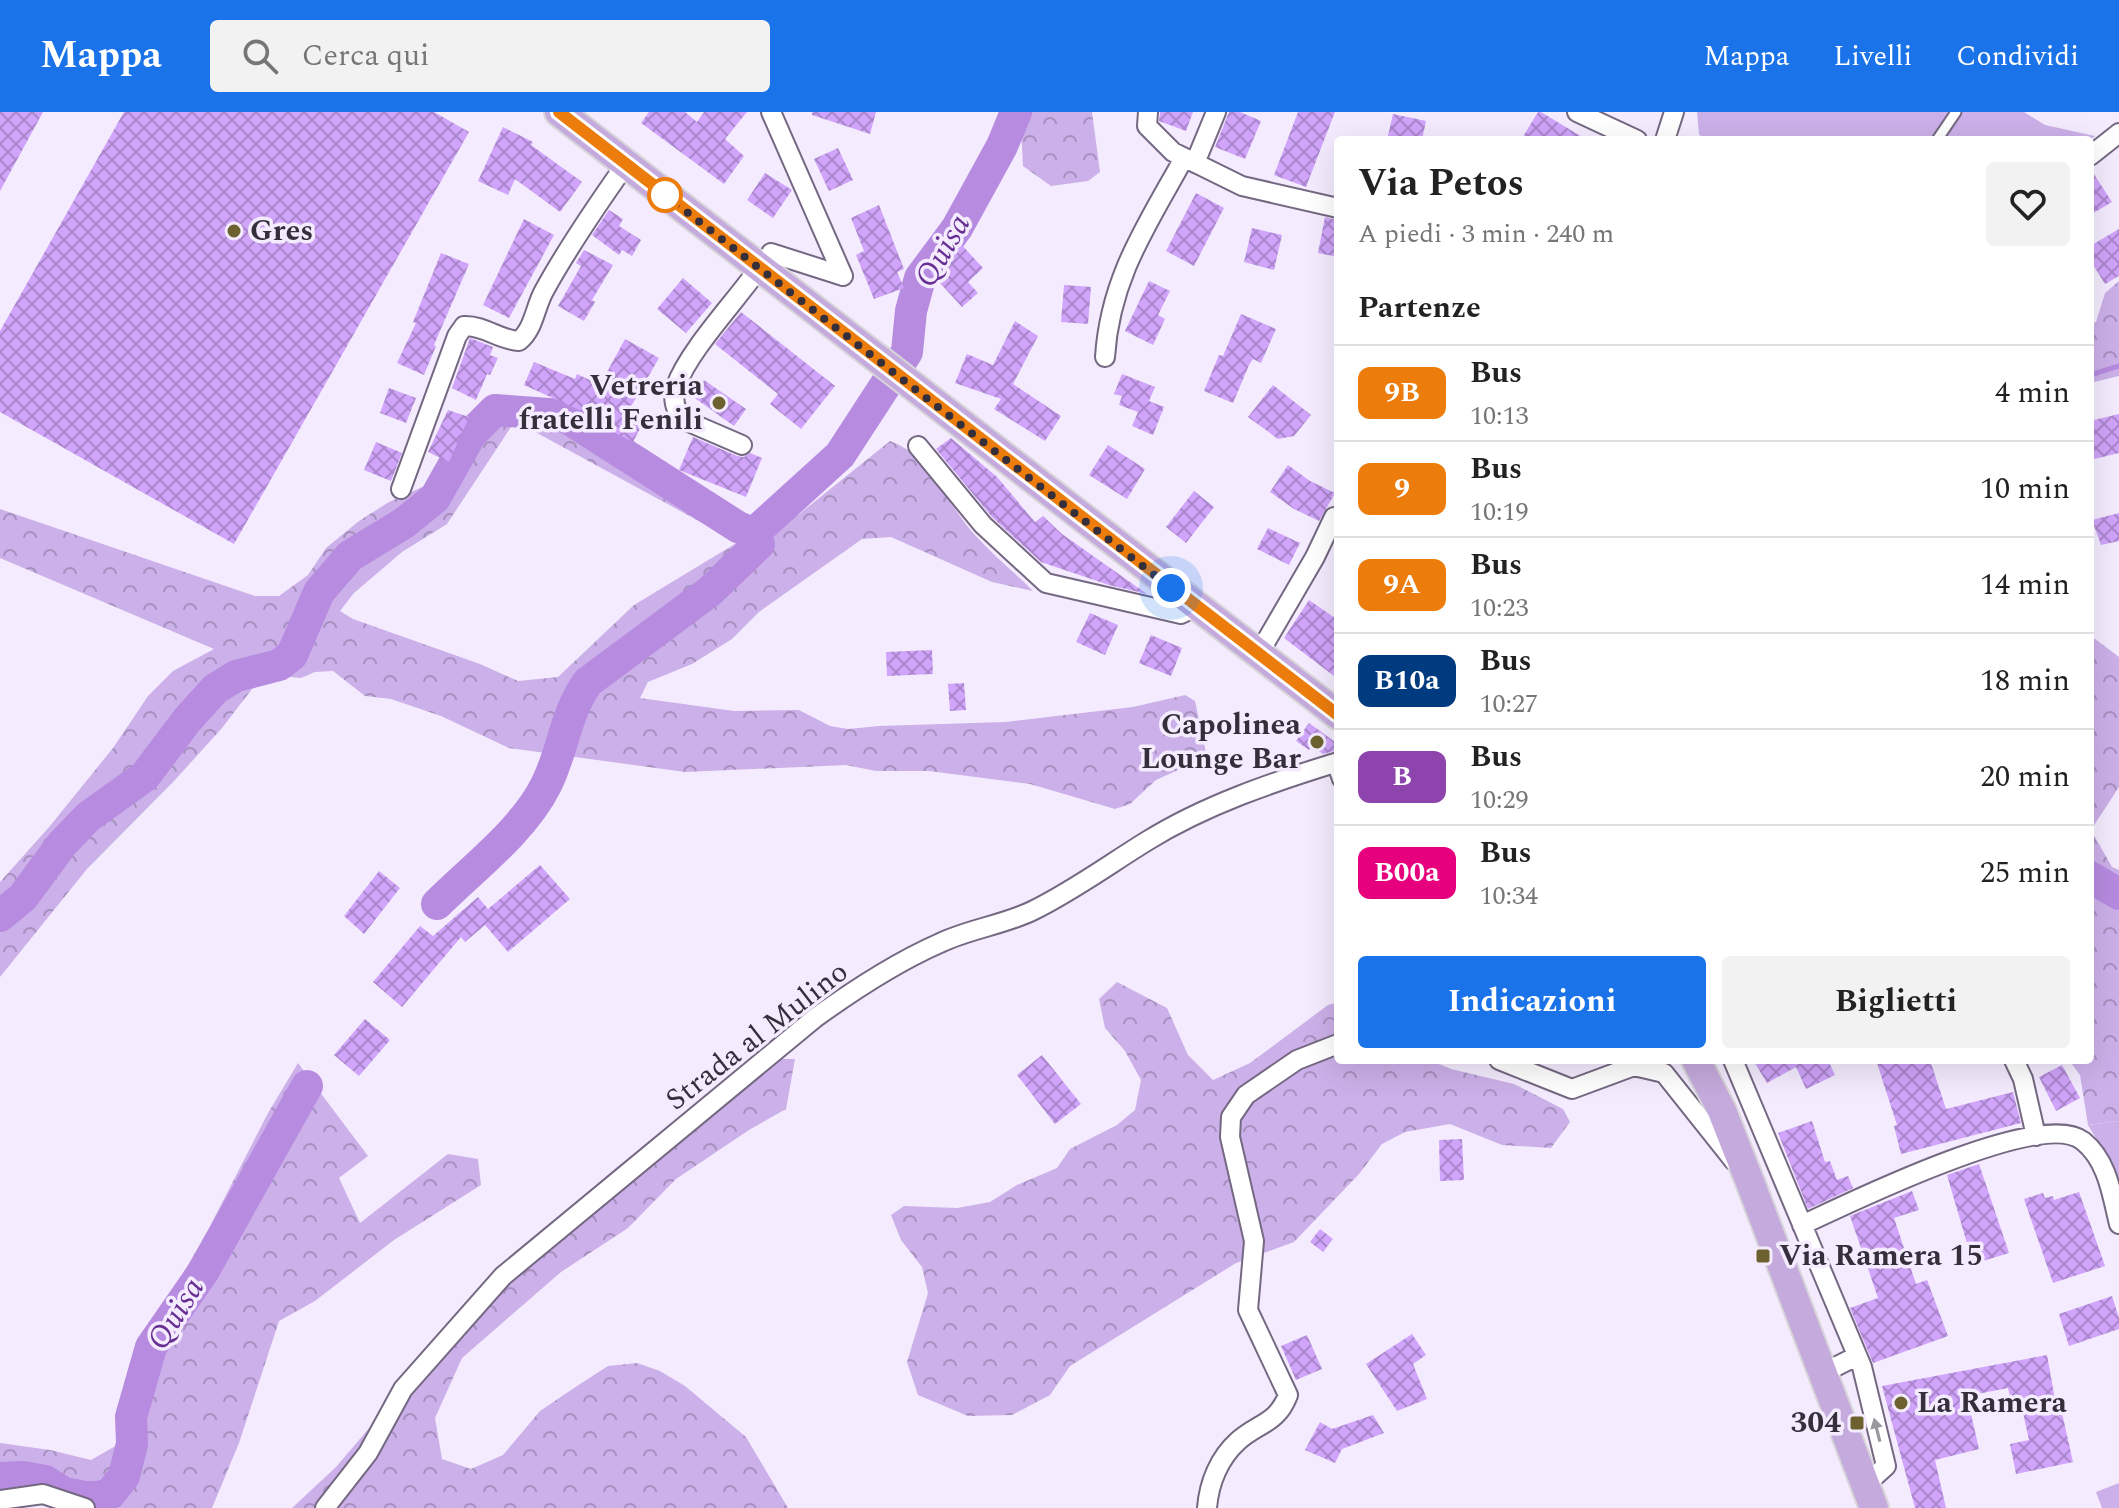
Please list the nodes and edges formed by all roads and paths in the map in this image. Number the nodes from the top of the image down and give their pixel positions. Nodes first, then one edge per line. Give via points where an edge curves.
1 (559, 112) edge
2 (771, 112) edge
3 (1148, 112) edge
4 (1216, 112) edge
5 (1577, 112) edge
6 (1674, 112) edge
7 (1956, 112) edge
8 (2119, 133) edge
9 (1628, 136) edge
10 (1666, 136) edge
11 (1940, 136) edge
12 (2094, 153) edge
13 (1190, 160) junction
14 (626, 164) junction
15 (1334, 207) edge
16 (765, 261) junction
17 (1105, 357) dead end
18 (742, 445) dead end
19 (918, 446) dead end
20 (401, 489) dead end
21 (1334, 517) dead end
22 (1195, 607) junction
23 (1258, 655) junction
24 (1334, 712) edge
25 (1334, 770) edge
26 (1334, 1046) edge
27 (1509, 1064) edge
28 (1698, 1064) edge
29 (1735, 1064) edge
30 (2016, 1064) edge
31 (2036, 1136) junction
32 (1750, 1182) junction
33 (2119, 1224) edge
34 (1802, 1225) junction
35 (1859, 1362) junction
36 (1823, 1373) junction
37 (1869, 1496) edge
38 (0, 1500) edge
39 (85, 1508) edge
40 (325, 1508) edge
41 (1207, 1508) edge

1 - 14 main road
2 - 16 street via 843,276
3 - 13 street via 1147,126 1173,152
4 - 13 street
5 - 9 street
6 - 10 street
7 - 11 lane
8 - 12 street
13 - 15 street via 1258,191
13 - 17 street via 1123,270 1111,308
14 - 16 main road
14 - 20 street via 555,271 526,335 508,340 464,326 457,336
16 - 18 street via 687,365 674,399 684,420
16 - 22 main road via 866,351
19 - 22 street via 983,525 1046,583 1181,614
21 - 23 street
22 - 23 main road
23 - 24 main road
25 - 40 street, Strada al Mulino via 1243,795 1190,818 1092,879 1030,912 940,943 815,1018 503,1276 403,1389 368,1453
26 - 41 street via 1297,1060 1246,1095 1231,1117 1230,1137 1254,1241 1248,1310 1288,1395 1282,1410 1238,1440 1217,1466
27 - 32 street via 1572,1089 1634,1066 1664,1073
28 - 32 main road
29 - 34 street
30 - 31 street
31 - 33 street via 2063,1133 2083,1141 2106,1172
31 - 34 street via 2007,1141 1895,1182
32 - 36 main road
34 - 35 street
35 - 36 street
37 -> 35 street via 1886,1466
36 - 37 main road
38 - 39 street via 43,1494

